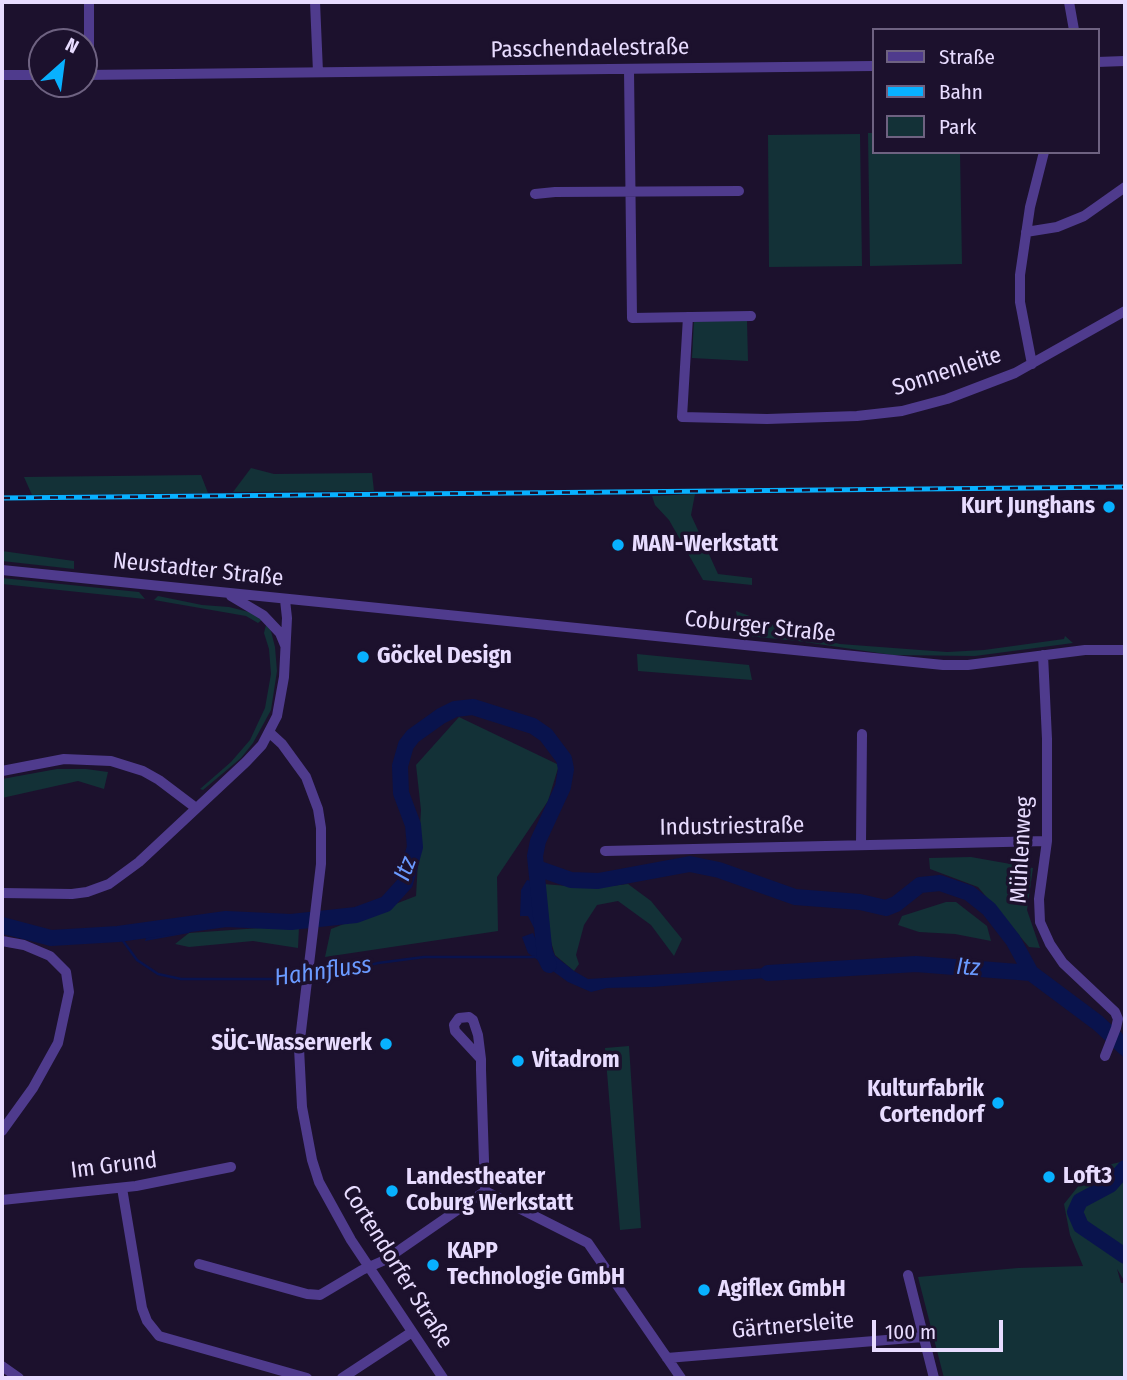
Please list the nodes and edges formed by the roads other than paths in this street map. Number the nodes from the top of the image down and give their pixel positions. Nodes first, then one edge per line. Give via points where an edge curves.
1 (89, 2) edge
2 (315, 2) edge
3 (1069, 2) edge
4 (88, 28) edge
5 (1074, 28) edge
6 (1125, 61) edge
7 (1099, 62) edge
8 (872, 66) edge
9 (629, 70) junction
10 (313, 72) junction
11 (2, 75) edge
12 (28, 75) edge
13 (98, 75) edge
14 (1044, 154) edge
15 (1125, 187) edge
16 (739, 191) dead end
17 (630, 193) junction
18 (535, 194) dead end
19 (1026, 232) junction
20 (1125, 312) edge
21 (751, 316) dead end
22 (688, 317) junction
23 (1032, 364) junction
24 (2, 570) edge
25 (225, 593) junction
26 (285, 600) junction
27 (390, 609) joint
28 (286, 647) junction
29 (1125, 650) edge
30 (1043, 655) junction
31 (270, 733) junction
32 (862, 734) dead end
33 (2, 771) edge
34 (196, 808) junction
35 (1047, 841) junction
36 (861, 845) junction
37 (605, 851) dead end
38 (2, 893) edge
39 (2, 941) edge
40 (1105, 1056) dead end
41 (481, 1059) dead end
42 (2, 1131) edge
43 (231, 1167) dead end
44 (122, 1188) junction
45 (485, 1191) junction
46 (2, 1200) edge
47 (199, 1264) dead end
48 (370, 1267) junction
49 (908, 1275) dead end
50 (412, 1332) junction
51 (923, 1337) junction
52 (667, 1358) junction
53 (2, 1366) edge
54 (19, 1378) edge
55 (307, 1378) edge
56 (342, 1378) edge
57 (443, 1378) edge
58 (681, 1378) edge
59 (934, 1378) edge

1 - 4 street
2 - 10 street
3 - 5 street
6 - 7 street
8 - 9 street, Passchendaelestraße
9 - 10 street, Passchendaelestraße
9 - 17 street
10 - 13 street, Passchendaelestraße
11 - 12 street
14 - 19 street
15 - 19 street via 1084,216
16 - 17 street
17 - 18 street
17 - 22 street via 632,318
19 - 23 street via 1020,302
20 - 23 street, Sonnenleite
21 - 22 street
22 - 23 street, Sonnenleite via 682,417 792,418 902,411 947,399
24 - 25 street, Neustadter Straße
25 - 26 street, Neustadter Straße
25 - 28 street via 263,615 280,632
26 - 27 street, Neustadter Straße
26 - 28 street
27 - 30 street, Coburger Straße via 943,665
28 - 31 street via 280,699
29 - 30 street, Coburger Straße
30 - 35 street, Mühlenweg
31 - 34 street
31 - 48 street, Cortendorfer Straße via 299,765 318,809 321,841 299,1048 306,1136 319,1182
32 - 36 street
33 - 34 street via 64,759 111,761 143,771
34 - 38 street via 109,884 72,894
35 - 36 street, Industriestraße
35 - 40 street, Mühlenweg via 1040,922 1063,963 1117,1020
36 - 37 street, Industriestraße
39 - 42 street via 50,956 66,972 69,992 58,1043
41 - 45 street
43 - 44 street, Im Grund
44 - 46 street, Im Grund
44 - 55 street via 142,1308 159,1336
45 - 48 street
45 - 52 street via 588,1243
47 - 48 street via 315,1295
48 - 50 street, Cortendorfer Straße
49 - 51 street
50 - 56 street
50 - 57 street, Cortendorfer Straße
51 - 52 street, Gärtnersleite
51 - 59 street
52 - 58 street
53 - 54 street

